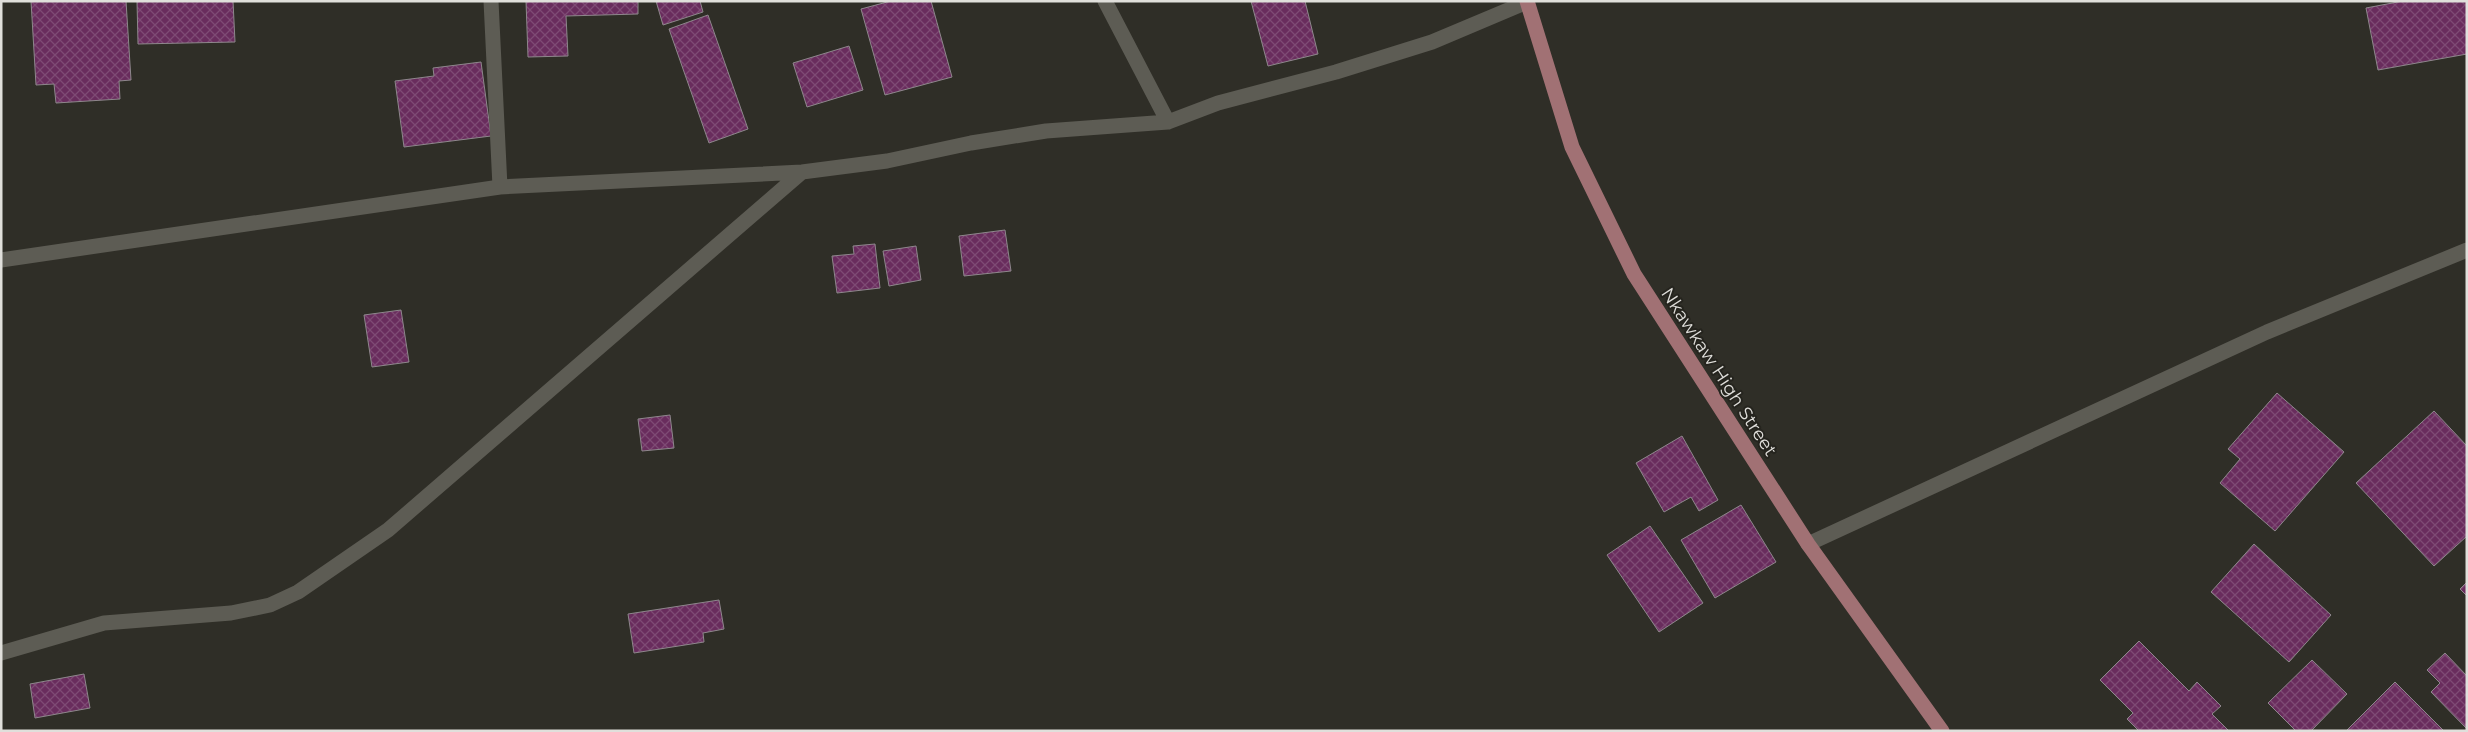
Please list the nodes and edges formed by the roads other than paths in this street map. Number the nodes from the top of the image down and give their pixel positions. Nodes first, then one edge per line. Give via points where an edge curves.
1 (491, 1) edge
2 (1105, 1) edge
3 (1527, 2) edge
4 (1168, 122) junction
5 (802, 172) junction
6 (500, 187) junction
7 (2467, 250) edge
8 (1, 260) edge
9 (1808, 544) junction
10 (1, 653) edge
11 (1942, 731) edge

1 - 6 street
2 - 4 street
3 - 4 street via 1432,42 1336,72 1218,103
3 - 9 main road, Nkawkaw High Street via 1572,148 1634,274
4 - 5 street via 1046,131 887,161
5 - 6 street
5 - 10 street via 388,530 298,592 270,605 231,613 104,623
6 - 8 street
7 - 9 street via 2267,332
9 - 11 main road, Nkawkaw High Street

